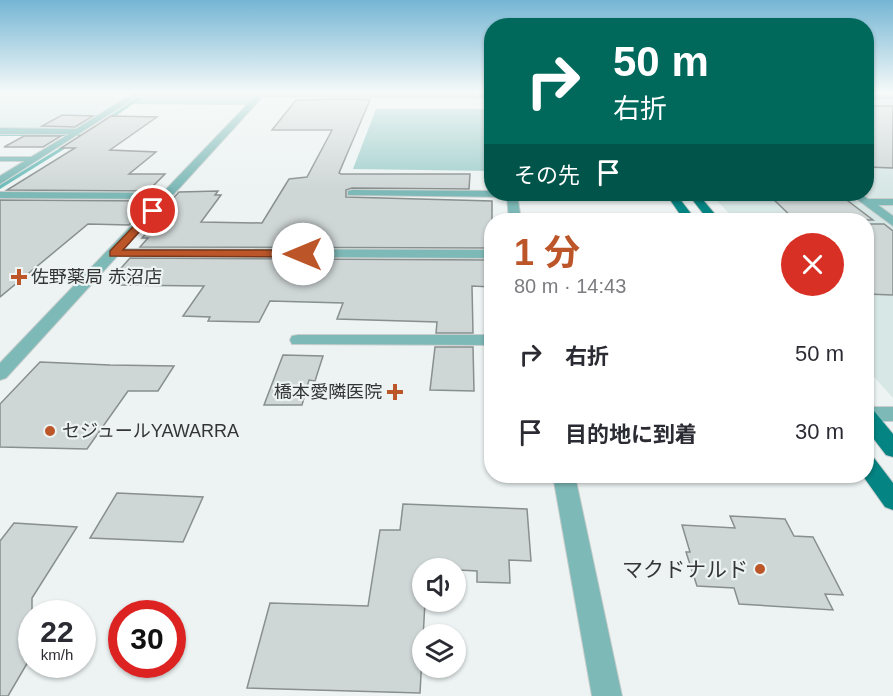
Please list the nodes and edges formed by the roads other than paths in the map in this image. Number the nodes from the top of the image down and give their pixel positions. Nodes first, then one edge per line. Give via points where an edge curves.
1 (87, 124) edge
2 (233, 124) edge
3 (0, 131) edge
4 (72, 134) junction
5 (0, 159) edge
6 (33, 159) junction
7 (0, 181) edge
8 (352, 193) dead end
9 (484, 194) edge
10 (0, 195) edge
11 (166, 196) junction
12 (699, 201) edge
13 (866, 202) joint
14 (893, 202) edge
15 (708, 213) edge
16 (893, 222) edge
17 (114, 254) junction
18 (484, 254) edge
19 (297, 340) dead end
20 (484, 340) edge
21 (0, 374) edge
22 (893, 414) edge
23 (874, 415) edge
24 (874, 424) edge
25 (893, 449) edge
26 (874, 474) edge
27 (565, 483) edge
28 (893, 500) edge
29 (608, 696) edge

1 - 4 street
2 - 11 street
3 - 4 street
4 - 6 street
5 - 6 lane
6 - 7 street
8 - 9 street
10 - 11 street
11 - 17 street
12 - 15 main road
13 - 14 street
13 - 16 street
17 - 18 street
17 - 21 street
19 - 20 street
22 - 23 street
24 - 25 main road
26 - 28 main road
27 - 29 street

